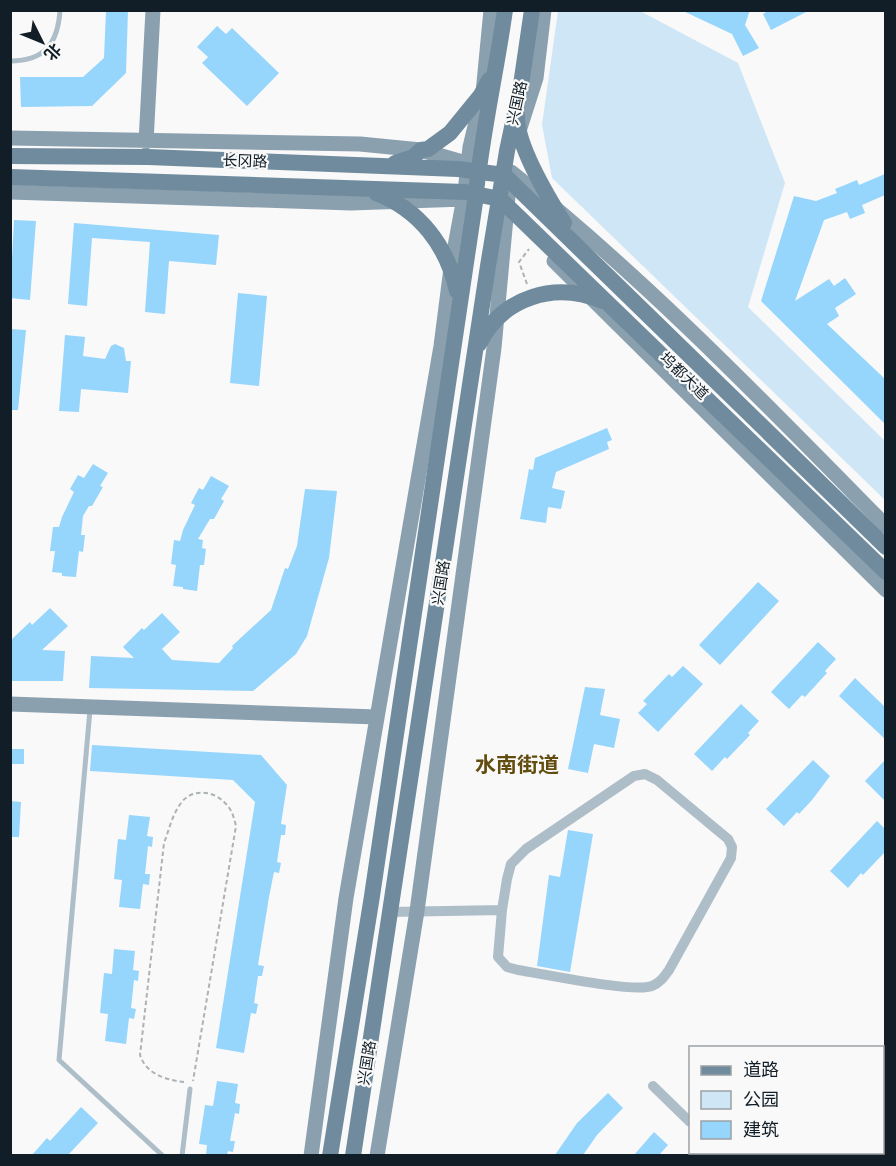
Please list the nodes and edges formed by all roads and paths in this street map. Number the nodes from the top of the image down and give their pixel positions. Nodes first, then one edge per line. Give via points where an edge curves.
1 (60, 10) edge
2 (153, 10) edge
3 (491, 10) edge
4 (505, 10) edge
5 (532, 10) edge
6 (544, 10) edge
7 (498, 57) junction
8 (10, 61) edge
9 (521, 85) junction
10 (483, 93) junction
11 (519, 129) junction
12 (10, 138) edge
13 (146, 142) junction
14 (421, 150) junction
15 (10, 156) edge
16 (382, 166) junction
17 (474, 167) junction
18 (507, 174) junction
19 (10, 177) edge
20 (364, 189) junction
21 (10, 192) edge
22 (470, 197) junction
23 (396, 202) junction
24 (503, 206) junction
25 (555, 209) junction
26 (451, 268) junction
27 (609, 276) junction
28 (586, 295) junction
29 (459, 305) junction
30 (614, 308) junction
31 (496, 320) junction
32 (476, 353) junction
33 (885, 526) edge
34 (885, 547) edge
35 (885, 572) edge
36 (885, 590) edge
37 (10, 704) edge
38 (90, 707) junction
39 (377, 717) junction
40 (502, 910) junction
41 (417, 911) junction
42 (390, 912) junction
43 (191, 1086) junction
44 (653, 1086) dead end
45 (689, 1121) edge
46 (163, 1155) edge
47 (182, 1155) edge
48 (310, 1155) edge
49 (330, 1155) edge
50 (353, 1155) edge
51 (376, 1155) edge

1 - 8 lane via 54,41 44,53
2 - 13 street
3 - 10 street
4 - 7 main road, 兴国路
5 - 9 main road, 兴国路
6 - 11 street via 536,78
7 - 10 main road
7 - 17 main road, 兴国路
9 - 11 main road
9 - 18 main road, 兴国路 via 507,151
10 - 14 main road via 453,129 428,149
10 - 17 street via 470,147
11 - 18 street
11 - 25 main road
12 - 13 street
13 - 14 street via 360,144
14 - 16 main road via 413,157
14 - 17 street
15 - 16 main road, 长冈路
16 - 17 main road, 长冈路
17 - 18 main road
17 - 22 main road, 兴国路
18 - 24 main road, 兴国路
18 - 25 street
18 - 27 main road, 坞都大道
19 - 20 main road, 长冈路
20 - 22 main road, 长冈路
20 - 23 main road
21 - 23 street
22 - 23 street
22 - 24 main road
22 - 26 street
22 - 29 main road, 兴国路
23 - 26 main road via 430,231
24 - 28 street
24 - 30 main road, 坞都大道
24 - 31 street
24 - 32 main road, 兴国路
25 - 27 main road
25 - 33 street via 638,279
26 - 29 main road
26 - 39 street
27 - 34 main road, 坞都大道
28 - 30 main road
28 - 31 main road via 564,291 537,294 514,305
28 - 36 street
29 - 49 main road, 兴国路
30 - 35 main road, 坞都大道
31 - 32 main road
31 - 41 street
32 - 42 main road, 兴国路
37 - 38 street
38 - 39 street
38 - 46 lane via 59,1060
39 - 48 street via 346,898
40 - 40 street via 498,957 507,967 623,987 650,987 669,970 731,858 732,847 728,839 657,780 645,774 634,776 526,849 511,864
40 - 41 street
41 - 42 street
41 - 51 street
42 - 50 main road, 兴国路
43 - 43 path via 236,826 226,803 205,792 190,794 182,802 164,843 140,1055 142,1064 151,1071
43 - 47 lane
44 - 45 street

